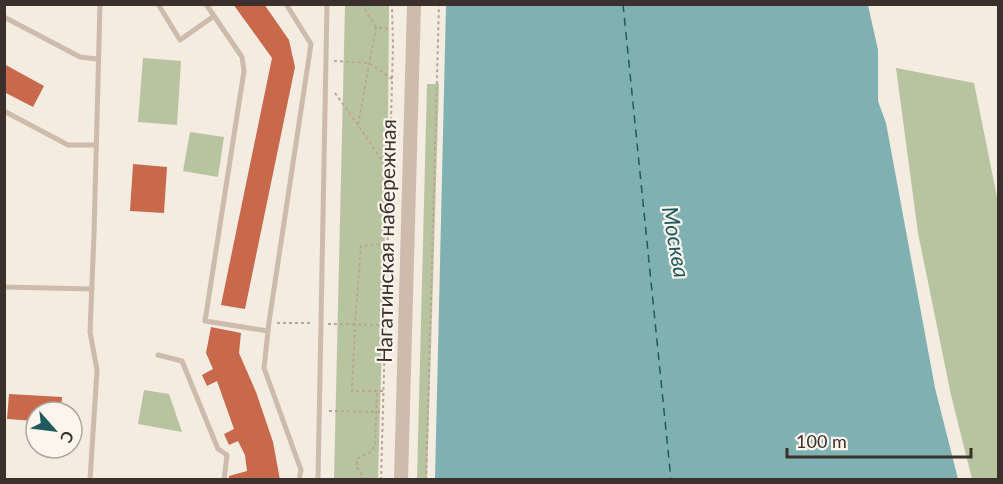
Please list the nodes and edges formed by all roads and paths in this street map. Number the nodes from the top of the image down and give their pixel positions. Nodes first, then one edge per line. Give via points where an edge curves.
1 (100, 4) edge
2 (158, 4) edge
3 (206, 4) edge
4 (286, 4) edge
5 (327, 4) edge
6 (366, 4) edge
7 (392, 4) edge
8 (414, 4) edge
9 (439, 4) edge
10 (214, 16) junction
11 (4, 17) edge
12 (376, 27) junction
13 (393, 29) junction
14 (98, 59) junction
15 (326, 60) junction
16 (369, 63) junction
17 (392, 79) junction
18 (326, 81) junction
19 (4, 111) edge
20 (358, 125) junction
21 (96, 145) junction
22 (390, 171) junction
23 (388, 244) junction
24 (4, 286) edge
25 (92, 290) junction
26 (269, 322) junction
27 (321, 323) junction
28 (333, 324) dead end
29 (354, 324) junction
30 (385, 325) junction
31 (268, 331) junction
32 (158, 355) dead end
33 (377, 391) junction
34 (383, 391) junction
35 (319, 411) junction
36 (377, 412) junction
37 (383, 412) junction
38 (90, 480) edge
39 (224, 480) edge
40 (299, 480) edge
41 (318, 480) edge
42 (365, 480) edge
43 (381, 480) edge
44 (401, 480) edge
45 (426, 480) edge

1 - 14 lane
2 - 10 lane via 180,40
3 - 10 lane
4 - 26 lane via 310,44
5 - 15 lane
6 - 12 path via 364,8
7 - 13 path
8 - 44 street, Нагатинская набережная
9 - 45 path
10 - 31 lane via 242,57 244,71 205,321
11 - 14 lane via 80,57
12 - 13 path
12 - 16 path
13 - 17 path
14 - 21 lane
15 - 16 path
15 - 18 lane
16 - 17 path
16 - 20 path
17 - 22 path
18 - 20 path
18 - 27 lane
19 - 21 lane via 69,145
20 - 22 path
21 - 25 lane
22 - 23 path
23 - 29 path via 362,246
23 - 30 path
24 - 25 lane
25 - 38 lane via 90,332 97,370
26 - 27 path
26 - 31 lane
27 - 35 lane
28 - 29 path
29 - 30 path
29 - 33 path via 352,392
30 - 34 path
31 - 40 lane via 264,368 301,470
32 - 39 lane via 183,361 218,448 227,455
33 - 34 path
33 - 36 path
34 - 37 path
35 - 36 path
35 - 41 lane
36 - 37 path
36 - 42 path via 375,444 371,452 358,458 356,466
37 - 43 path

